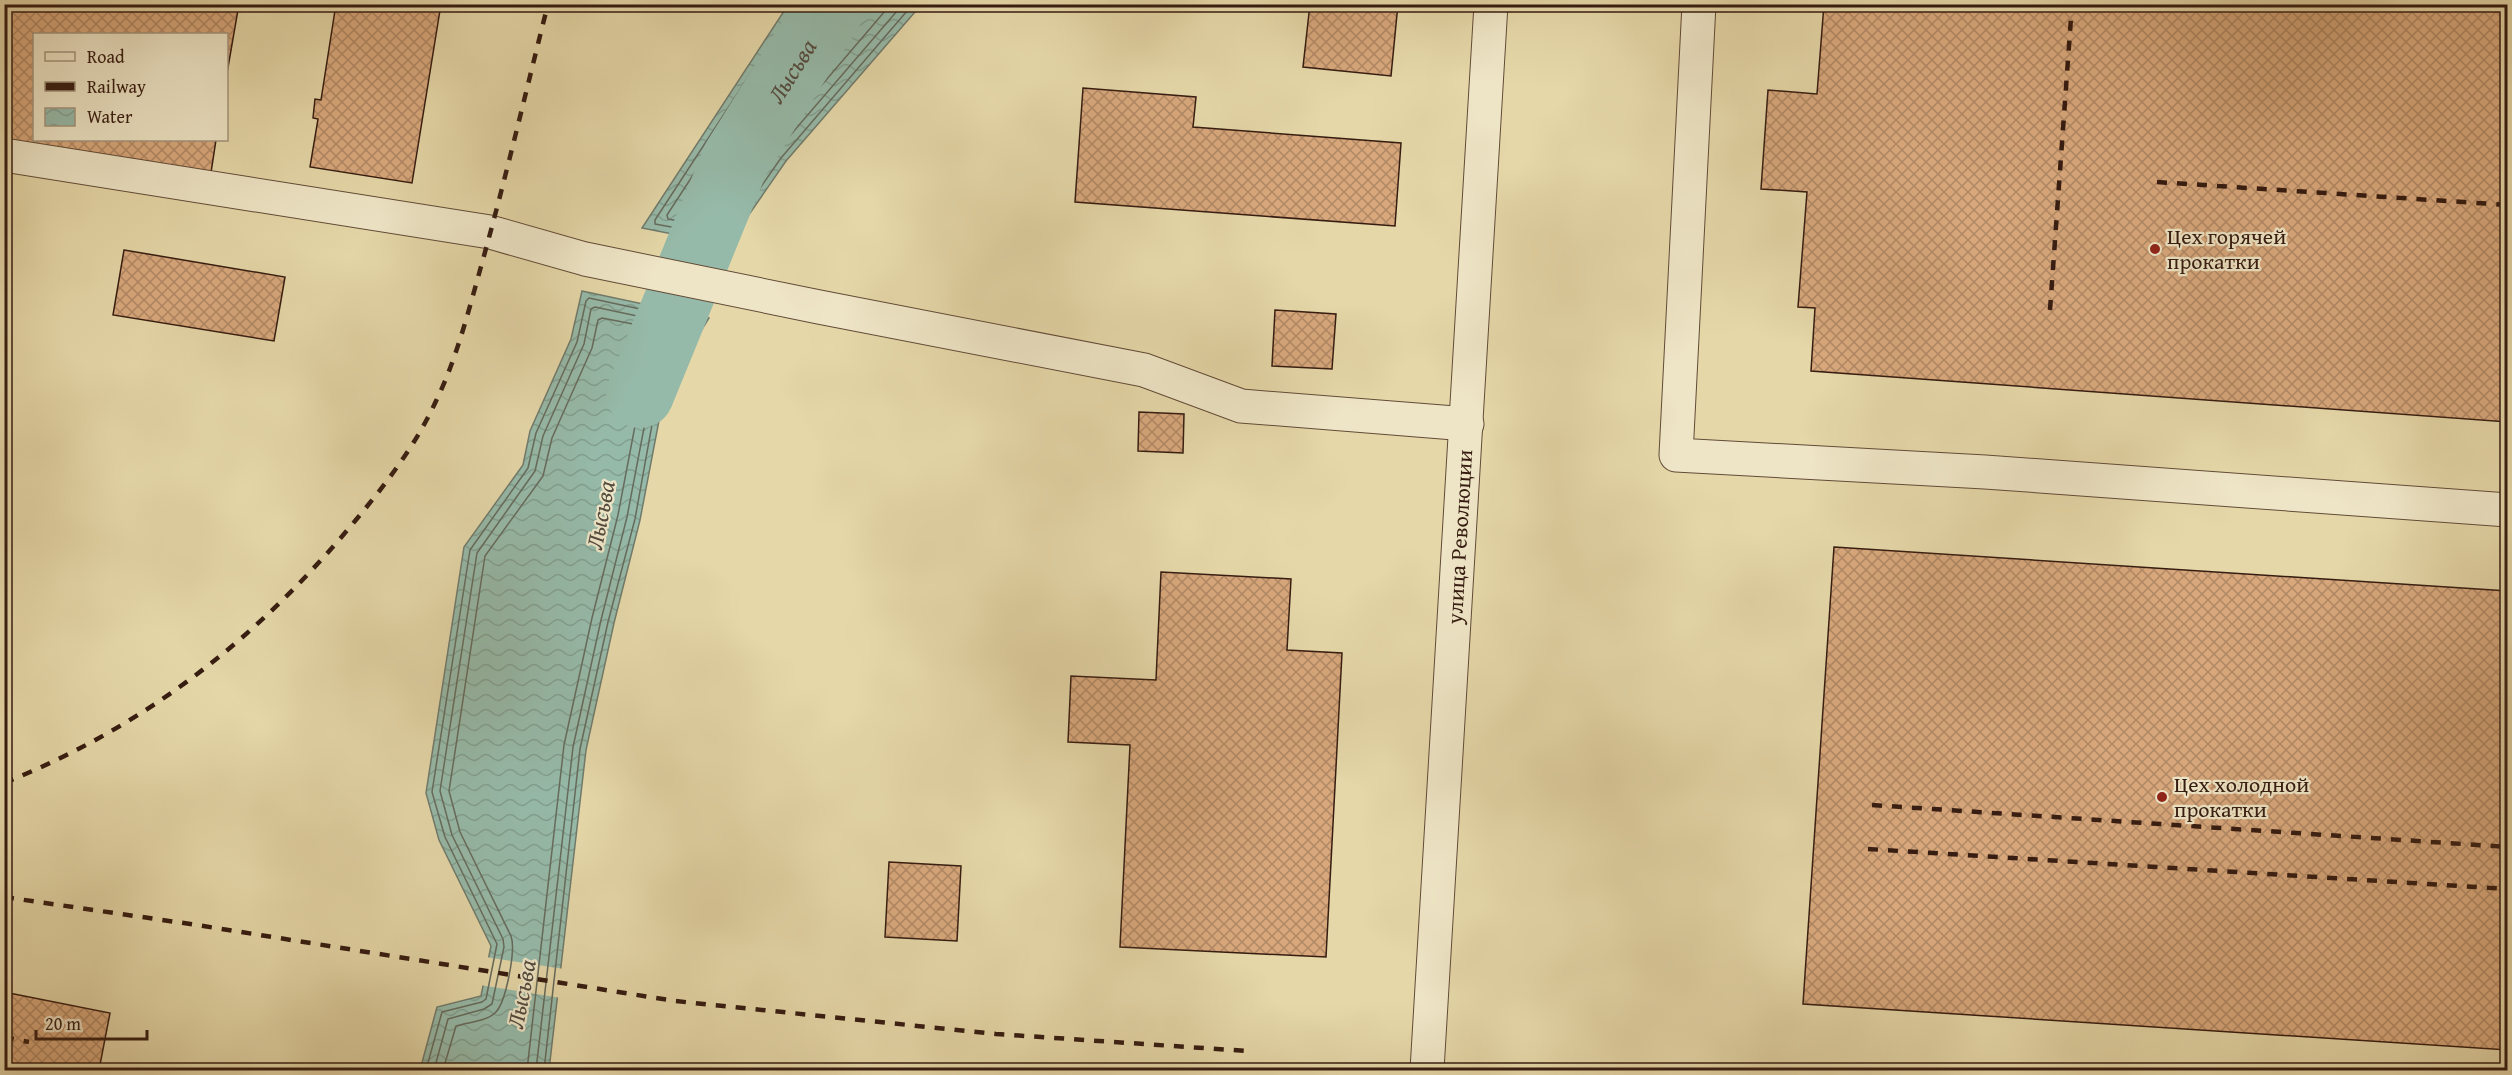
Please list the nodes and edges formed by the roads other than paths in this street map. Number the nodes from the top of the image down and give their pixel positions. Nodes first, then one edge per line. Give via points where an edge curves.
1 (1491, 4) edge
2 (1699, 4) edge
3 (4, 155) edge
4 (1467, 424) junction
5 (2508, 510) edge
6 (1427, 1071) edge

1 - 4 street, улица Революции
2 - 5 street via 1676,455 1985,472
3 - 4 street via 490,232 585,259 1144,370 1241,406
4 - 6 street, улица Революции

